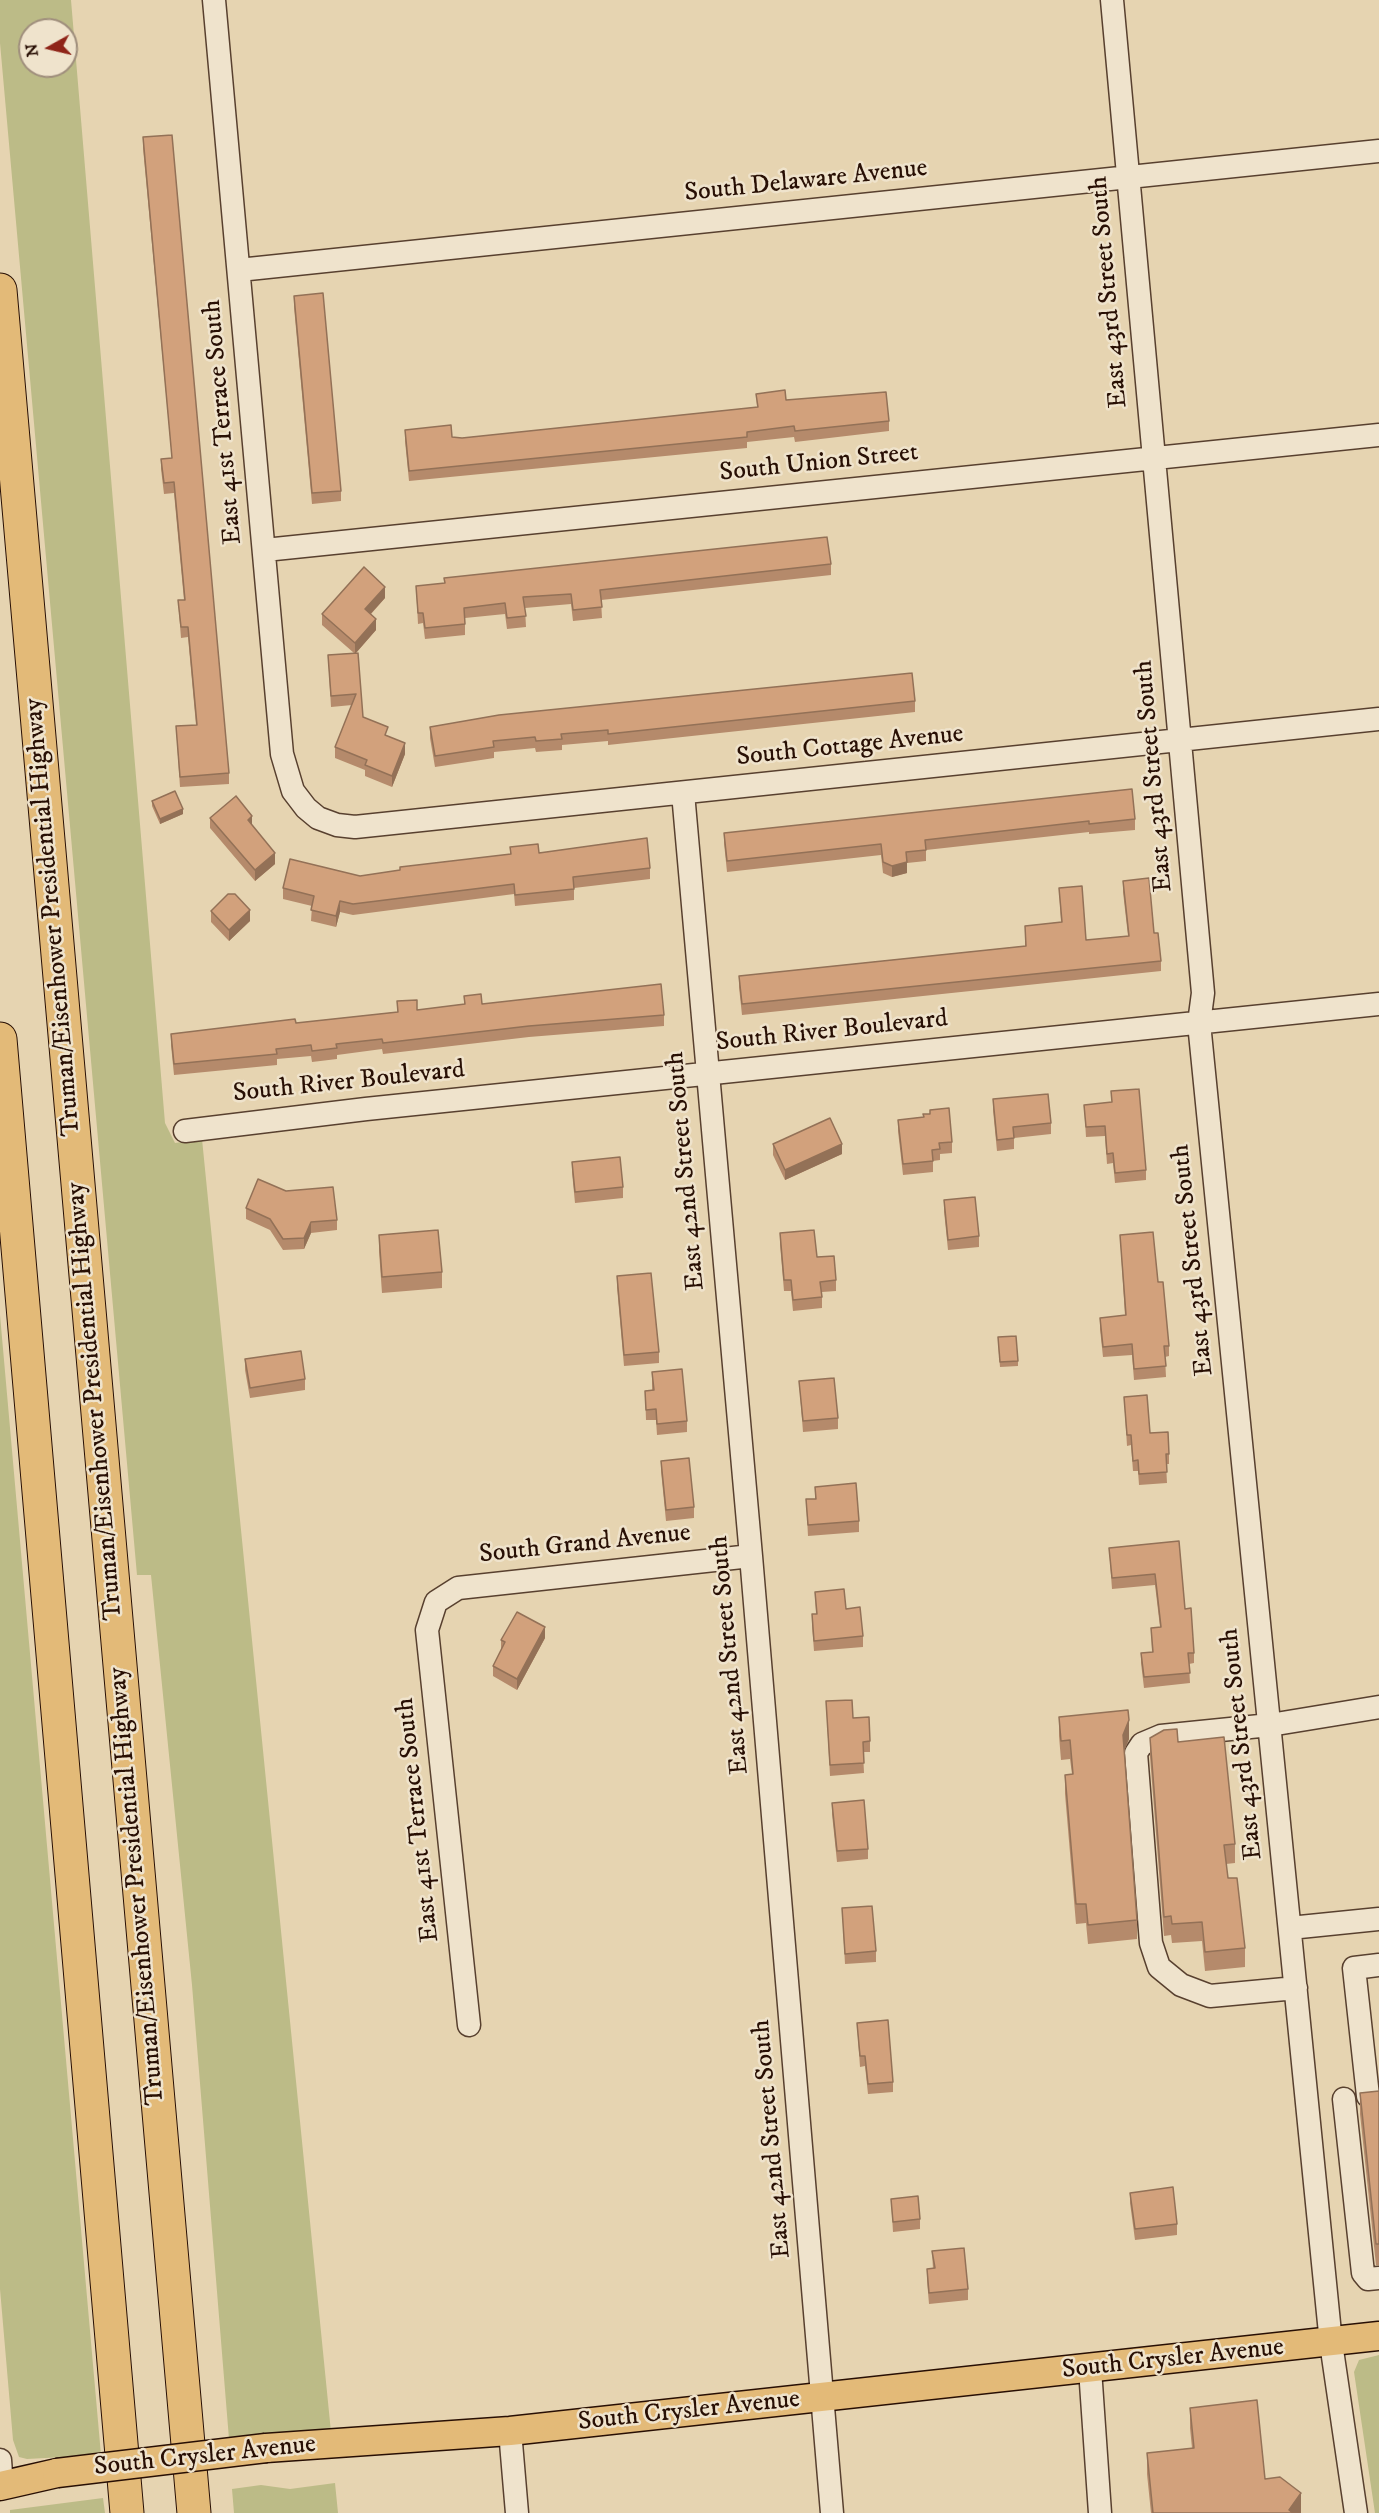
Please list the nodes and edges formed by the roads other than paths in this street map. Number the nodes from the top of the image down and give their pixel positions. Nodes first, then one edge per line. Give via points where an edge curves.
1 (214, 0) edge
2 (1112, 0) edge
3 (1379, 151) edge
4 (1128, 177) junction
5 (239, 270) junction
6 (0, 290) edge
7 (1379, 435) edge
8 (1154, 459) junction
9 (265, 550) junction
10 (1379, 719) edge
11 (1180, 740) junction
12 (683, 793) junction
13 (327, 821) joint
14 (1379, 1004) edge
15 (1199, 1023) junction
16 (0, 1039) edge
17 (707, 1074) junction
18 (185, 1131) dead end
19 (752, 1556) junction
20 (434, 1610) joint
21 (1379, 1707) edge
22 (1270, 1725) junction
23 (1379, 1919) edge
24 (1290, 1928) junction
25 (1379, 1965) edge
26 (1296, 1988) junction
27 (468, 2025) dead end
28 (1373, 2096) edge
29 (1344, 2098) junction
30 (1307, 2102) junction
31 (1361, 2260) junction
32 (1323, 2263) junction
33 (1379, 2278) edge
34 (1379, 2336) edge
35 (1331, 2343) junction
36 (1090, 2369) junction
37 (824, 2398) junction
38 (510, 2431) junction
39 (1, 2477) edge
40 (128, 2513) edge
41 (194, 2513) edge
42 (517, 2513) edge
43 (832, 2513) edge
44 (1100, 2513) edge
45 (1356, 2513) edge

1 - 5 street, East 41st Terrace South
2 - 4 street, East 43rd Street South
3 - 4 street, South Delaware Avenue
4 - 5 street, South Delaware Avenue
4 - 8 street, East 43rd Street South
5 - 9 street, East 41st Terrace South
6 - 41 highway, Truman/Eisenhower Presidential Highway
7 - 8 street, South Union Street
8 - 9 street, South Union Street
8 - 11 street, East 43rd Street South
9 - 13 street, East 41st Terrace South via 284,763 293,791 306,808
10 - 11 street, South Cottage Avenue
11 - 12 street, South Cottage Avenue
11 - 15 street, East 43rd Street South via 1203,993
12 - 13 street, South Cottage Avenue via 355,827
12 - 17 street, East 42nd Street South
14 - 15 street, South River Boulevard
15 - 17 street, South River Boulevard
15 - 22 street, East 43rd Street South
16 - 40 highway
17 - 18 street, South River Boulevard
17 - 19 street, East 42nd Street South
19 - 20 street, South Grand Avenue via 458,1588 436,1602
19 - 37 street, East 42nd Street South
20 - 27 street, East 41st Terrace South via 428,1630
21 - 22 street
22 - 24 street, East 43rd Street South
22 - 26 street via 1161,1736 1142,1744 1136,1753 1151,1943 1159,1967 1181,1985 1210,1996
23 - 24 street
24 - 26 street, East 43rd Street South
25 - 28 street via 1354,1968
26 - 30 street, East 43rd Street South
28 - 29 street
29 - 30 street
29 - 31 street
30 - 32 street, East 43rd Street South
31 - 32 street
31 - 33 street via 1368,2279
32 - 35 street, East 43rd Street South
34 - 35 main road, South Crysler Avenue
35 - 36 main road, South Crysler Avenue
35 - 45 street, East 43rd Street South
36 - 37 main road, South Crysler Avenue
36 - 44 street
37 - 38 main road, South Crysler Avenue
37 - 43 street, East 42nd Street South
38 - 39 main road, South Crysler Avenue, bridge via 266,2448
38 - 42 street

